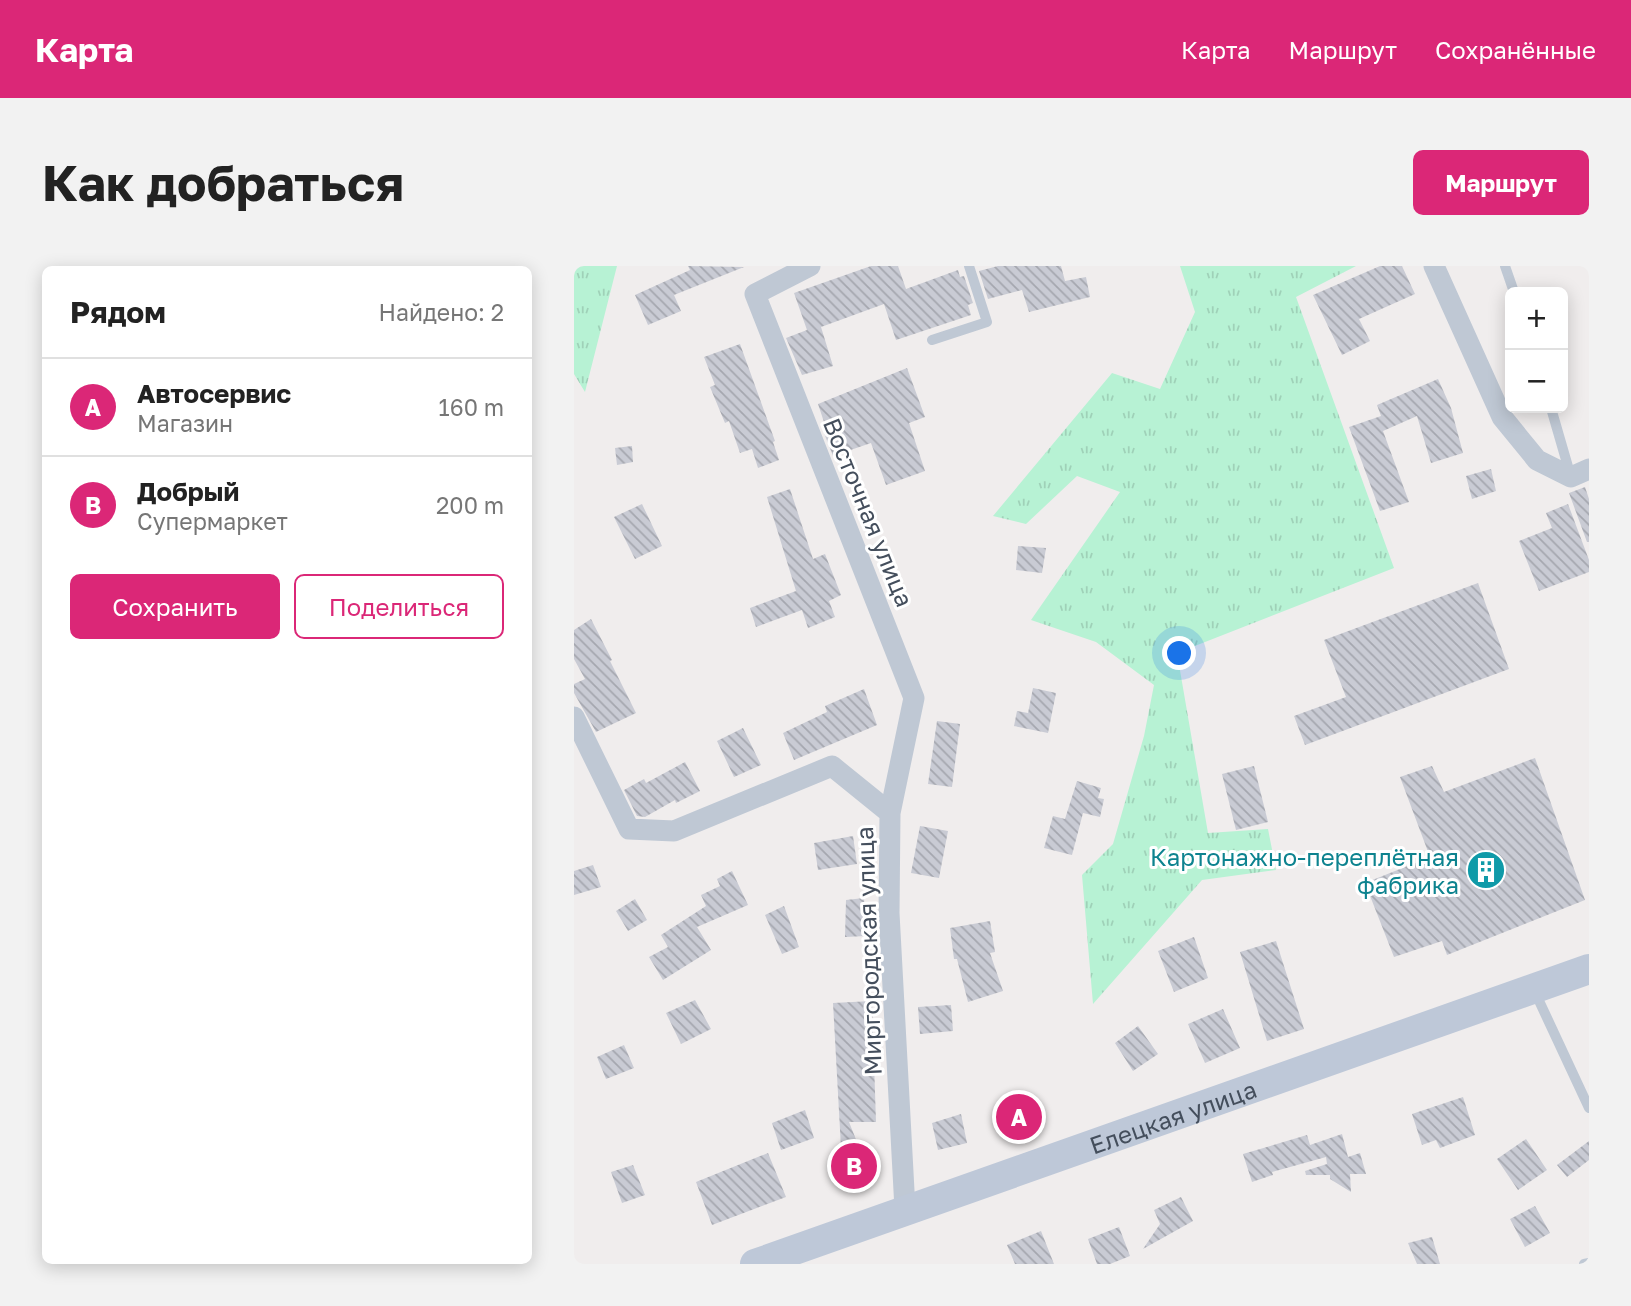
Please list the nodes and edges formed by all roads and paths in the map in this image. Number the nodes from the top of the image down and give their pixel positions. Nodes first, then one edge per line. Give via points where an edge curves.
1 (810, 266) edge
2 (970, 266) edge
3 (1434, 266) edge
4 (1506, 266) edge
5 (1512, 287) edge
6 (932, 340) dead end
7 (1553, 413) edge
8 (1580, 472) edge
9 (574, 717) edge
10 (890, 813) junction
11 (1589, 969) edge
12 (1534, 990) junction
13 (1589, 1108) edge
14 (905, 1209) junction
15 (755, 1264) edge

1 - 10 street, Восточная улица via 755,294 914,698
2 - 6 lane via 987,322
3 - 8 street via 1502,418 1538,460
4 - 5 lane
7 - 8 lane
9 - 10 street, Миргородская улица via 629,829 674,831 832,766
10 - 14 street, Миргородская улица via 889,913
11 - 12 main road, Елецкая улица
12 - 13 lane
12 - 14 main road, Елецкая улица
14 - 15 main road, Елецкая улица via 794,1254

